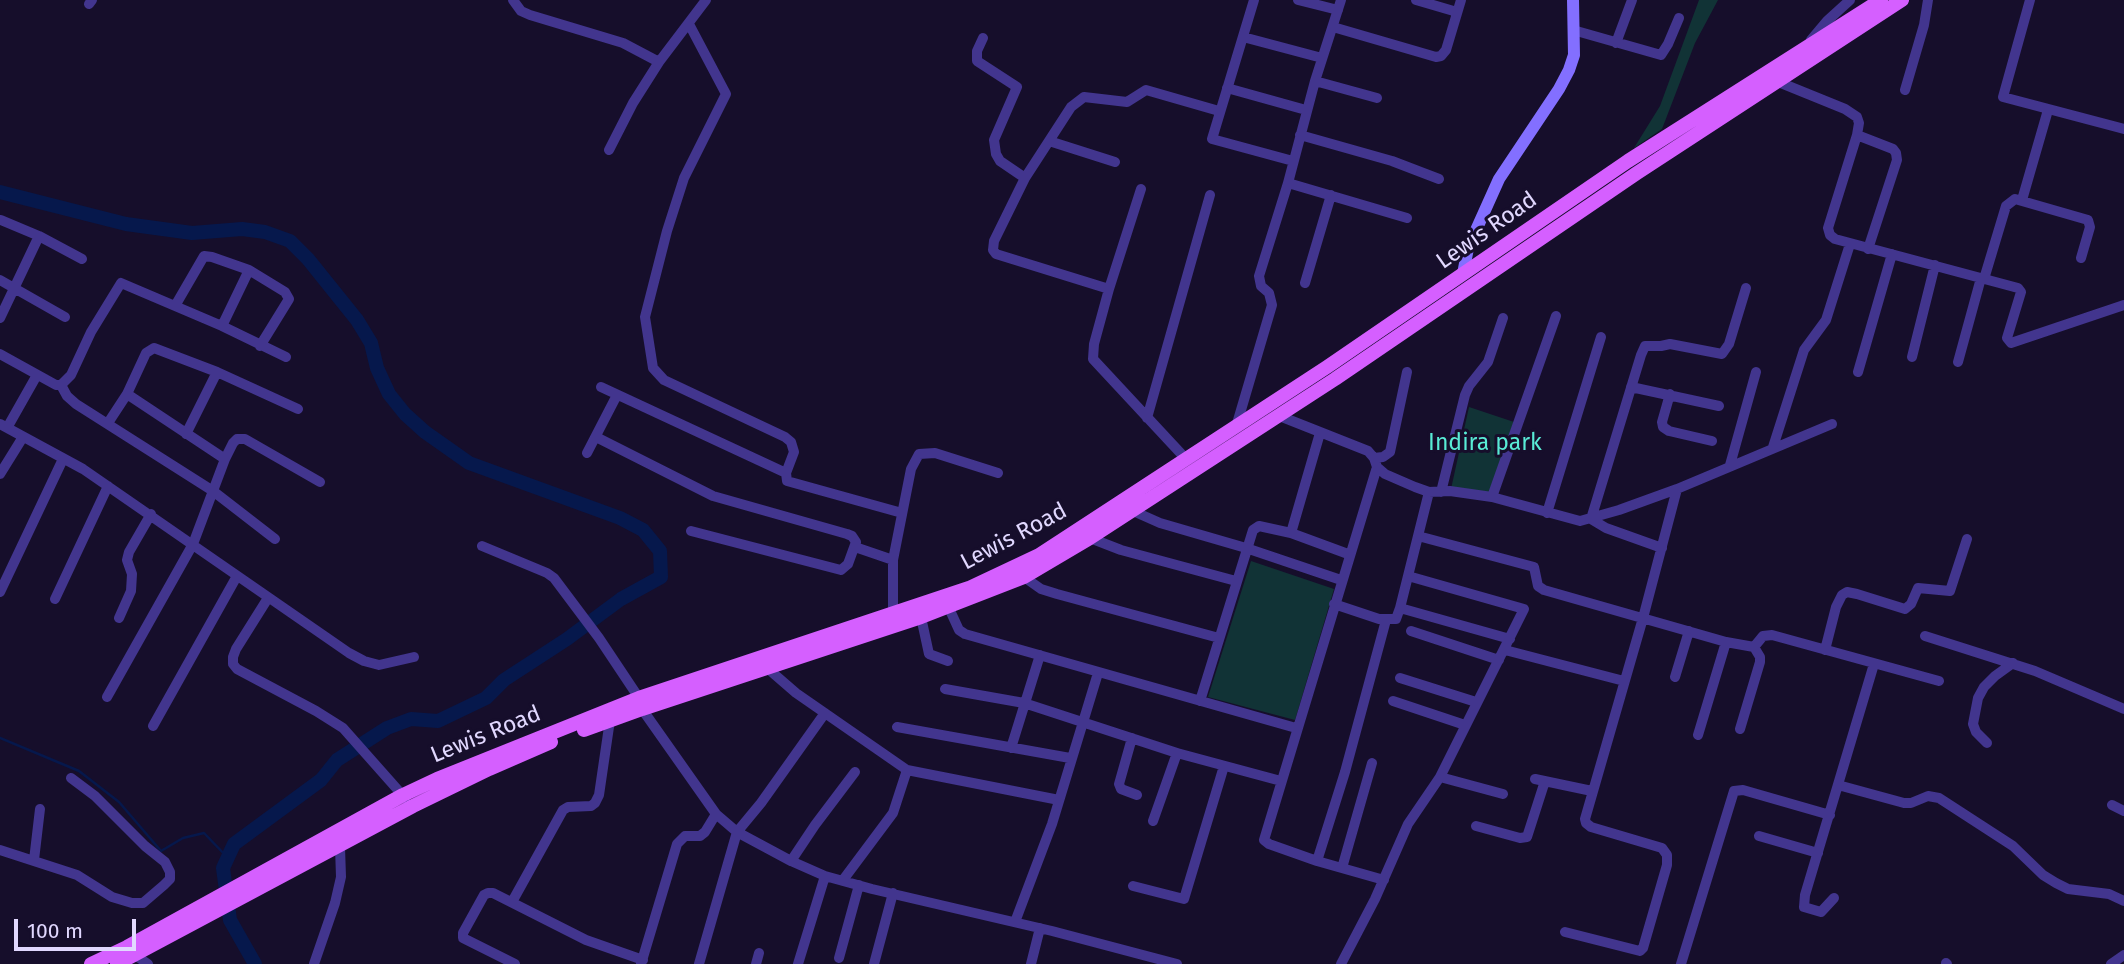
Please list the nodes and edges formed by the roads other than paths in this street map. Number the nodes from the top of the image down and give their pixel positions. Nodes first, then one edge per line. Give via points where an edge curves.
1 (513, 0) edge
2 (706, 0) edge
3 (1254, 0) edge
4 (1298, 0) edge
5 (1416, 0) edge
6 (1461, 0) edge
7 (1573, 0) edge
8 (1632, 0) edge
9 (1850, 0) edge
10 (1881, 0) edge
11 (1902, 0) edge
12 (1928, 0) edge
13 (2030, 0) edge
14 (1340, 5) edge
15 (1457, 12) junction
16 (1679, 18) dead end
17 (689, 24) junction
18 (1333, 27) junction
19 (1573, 30) junction
20 (1243, 37) junction
21 (984, 38) dead end
22 (1616, 43) junction
23 (1806, 46) junction
24 (1322, 58) junction
25 (659, 62) junction
26 (1315, 81) junction
27 (1776, 81) junction
28 (1227, 88) junction
29 (1905, 89) dead end
30 (1377, 99) dead end
31 (1306, 110) junction
32 (2048, 110) junction
33 (1219, 111) junction
34 (2124, 129) edge
35 (1300, 135) junction
36 (1857, 135) junction
37 (1049, 141) junction
38 (609, 150) dead end
39 (1293, 161) junction
40 (1115, 162) dead end
41 (1632, 167) junction
42 (1025, 178) junction
43 (1439, 179) dead end
44 (1288, 183) junction
45 (1141, 189) dead end
46 (1210, 195) dead end
47 (1331, 195) junction
48 (2022, 200) junction
49 (1407, 218) dead end
50 (1, 220) edge
51 (38, 236) junction
52 (1850, 244) junction
53 (1514, 248) junction
54 (1868, 249) junction
55 (1892, 254) junction
56 (2081, 258) dead end
57 (82, 259) dead end
58 (1935, 265) junction
59 (249, 270) junction
60 (1463, 274) junction
61 (1982, 279) junction
62 (0, 281) edge
63 (1305, 283) dead end
64 (13, 288) junction
65 (1746, 288) dead end
66 (1109, 289) junction
67 (2124, 305) edge
68 (175, 306) junction
69 (0, 316) edge
70 (1556, 316) dead end
71 (65, 317) dead end
72 (1503, 318) dead end
73 (222, 326) junction
74 (1601, 337) dead end
75 (260, 346) junction
76 (0, 354) edge
77 (286, 357) dead end
78 (1912, 358) dead end
79 (1958, 362) dead end
80 (216, 372) junction
81 (1407, 372) dead end
82 (1756, 372) dead end
83 (1858, 372) dead end
84 (1331, 373) junction
85 (37, 375) junction
86 (61, 386) junction
87 (601, 387) dead end
88 (1632, 387) junction
89 (127, 394) junction
90 (1670, 394) junction
91 (617, 395) junction
92 (1719, 406) dead end
93 (298, 409) dead end
94 (1277, 415) junction
95 (1147, 418) junction
96 (108, 423) junction
97 (1832, 424) dead end
98 (4, 426) edge
99 (1236, 427) junction
100 (1320, 433) junction
101 (186, 434) junction
102 (23, 437) junction
103 (596, 437) junction
104 (1712, 441) dead end
105 (1773, 447) junction
106 (587, 453) dead end
107 (63, 458) junction
108 (225, 459) junction
109 (1186, 459) junction
110 (1375, 462) junction
111 (1730, 465) junction
112 (786, 472) junction
113 (998, 472) dead end
114 (0, 474) edge
115 (320, 482) dead end
116 (108, 486) junction
117 (1677, 489) junction
118 (213, 491) junction
119 (1429, 492) junction
120 (1441, 492) junction
121 (1492, 497) junction
122 (1133, 510) junction
123 (902, 513) junction
124 (1547, 513) junction
125 (151, 514) junction
126 (1591, 519) junction
127 (691, 531) dead end
128 (1291, 533) junction
129 (1418, 536) junction
130 (275, 538) dead end
131 (1090, 538) junction
132 (1966, 539) dead end
133 (193, 544) junction
134 (482, 546) dead end
135 (855, 547) junction
136 (1246, 548) junction
137 (1662, 548) junction
138 (1348, 554) junction
139 (893, 560) junction
140 (237, 576) junction
141 (1408, 576) junction
142 (1024, 577) junction
143 (1341, 580) junction
144 (1236, 581) junction
145 (0, 592) edge
146 (268, 598) junction
147 (55, 599) dead end
148 (1334, 604) junction
149 (948, 606) junction
150 (1400, 608) junction
151 (893, 612) junction
152 (921, 617) junction
153 (118, 618) dead end
154 (1643, 618) junction
155 (1386, 620) junction
156 (1411, 631) dead end
157 (1689, 631) junction
158 (1925, 636) dead end
159 (1219, 638) junction
160 (1510, 639) junction
161 (1726, 642) junction
162 (1754, 647) junction
163 (1504, 650) junction
164 (1825, 650) junction
165 (1040, 655) junction
166 (414, 657) dead end
167 (1499, 660) junction
168 (948, 661) dead end
169 (1874, 663) junction
170 (2013, 663) junction
171 (766, 667) junction
172 (1098, 673) junction
173 (1675, 677) dead end
174 (1399, 678) dead end
175 (709, 680) junction
176 (1624, 681) junction
177 (1939, 681) dead end
178 (944, 689) dead end
179 (107, 697) dead end
180 (1200, 701) junction
181 (1393, 701) dead end
182 (1476, 702) junction
183 (640, 703) junction
184 (1024, 703) junction
185 (2124, 709) edge
186 (825, 713) junction
187 (610, 720) junction
188 (1082, 723) junction
189 (1465, 725) junction
190 (153, 726) dead end
191 (897, 727) dead end
192 (1296, 728) junction
193 (1740, 729) dead end
194 (1698, 734) dead end
195 (1132, 738) junction
196 (1987, 743) dead end
197 (1011, 748) junction
198 (1177, 753) junction
199 (1070, 758) junction
200 (1372, 763) dead end
201 (1224, 766) junction
202 (907, 770) junction
203 (855, 772) dead end
204 (1440, 777) junction
205 (71, 778) dead end
206 (1280, 781) junction
207 (1838, 785) junction
208 (1592, 791) junction
209 (1137, 794) dead end
210 (1503, 794) dead end
211 (1059, 800) junction
212 (408, 801) junction
213 (2112, 805) dead end
214 (40, 809) dead end
215 (2124, 811) edge
216 (716, 814) junction
217 (1830, 815) junction
218 (1153, 821) dead end
219 (1476, 826) dead end
220 (737, 832) junction
221 (1759, 836) dead end
222 (330, 846) junction
223 (0, 850) edge
224 (1818, 853) junction
225 (34, 860) junction
226 (791, 861) junction
227 (1317, 862) junction
228 (1342, 868) junction
229 (825, 876) junction
230 (843, 880) junction
231 (1384, 880) junction
232 (859, 885) junction
233 (1133, 886) dead end
234 (893, 893) junction
235 (1834, 898) dead end
236 (2124, 901) edge
237 (512, 902) junction
238 (1015, 922) junction
239 (1040, 928) junction
240 (1565, 932) dead end
241 (142, 947) junction
242 (759, 953) dead end
243 (2124, 955) edge
244 (839, 958) dead end
245 (1149, 960) edge
246 (642, 962) edge
247 (91, 964) edge
248 (117, 964) edge
249 (148, 964) edge
250 (314, 964) edge
251 (515, 964) edge
252 (699, 964) edge
253 (756, 964) edge
254 (798, 964) edge
255 (874, 964) edge
256 (1031, 964) edge
257 (1177, 964) edge
258 (1342, 964) edge
259 (1681, 964) edge
260 (2111, 964) edge

1 - 25 street via 530,15 623,43
2 - 17 street
3 - 20 street
4 - 14 street
5 - 15 street
6 - 15 street
7 - 19 street
8 - 22 street
9 - 23 street
10 - 23 main road, Lewis Road
11 - 27 main road, Lewis Road
12 - 29 street
13 - 32 street via 2003,97
14 - 18 street
15 - 18 street via 1446,50 1436,57
16 - 22 street via 1661,55
17 - 25 street
17 - 112 street via 726,94 684,178 664,243 645,317 653,368 664,380 785,437 794,452
18 - 24 street
19 - 22 street
19 - 60 street via 1569,70 1499,179 1468,248
20 - 24 street
20 - 28 street
21 - 42 street via 977,61 1017,86 994,140 996,154
23 - 41 main road, Lewis Road via 1669,135
24 - 26 street
25 - 38 street
26 - 30 street
26 - 31 street
27 - 36 street via 1852,113 1859,123
27 - 41 main road, Lewis Road via 1675,149
28 - 31 street
28 - 33 street
31 - 35 street
32 - 34 street
32 - 48 street
33 - 37 street via 1146,90 1127,102 1084,97 1071,107
33 - 39 street via 1212,139
35 - 39 street
35 - 43 street
36 - 52 street via 1828,228 1830,235
36 - 54 street via 1896,153
37 - 40 street
37 - 42 street
39 - 44 street
41 - 53 main road, Lewis Road
42 - 66 street via 994,241 996,254
44 - 47 street
44 - 99 street via 1259,276 1272,305
45 - 66 street
46 - 95 street
47 - 49 street
47 - 63 street
48 - 56 street via 2088,220
48 - 61 street via 2006,206
50 - 51 street
51 - 57 street
51 - 64 street
52 - 54 street
52 - 105 street via 1825,320 1804,349
53 - 60 main road, Lewis Road
53 - 84 main road, Lewis Road
54 - 55 street
55 - 58 street
55 - 83 street
58 - 61 street
58 - 78 street
59 - 68 street via 204,256
59 - 73 street
59 - 75 street via 289,299
60 - 84 main road, Lewis Road
61 - 67 street via 2020,289 2007,338 2011,344
61 - 79 street
62 - 64 street
64 - 69 street
64 - 71 street
65 - 88 street via 1726,352 1675,344 1645,346
66 - 95 street via 1093,359
68 - 73 street
68 - 86 street via 121,283
70 - 121 street
72 - 120 street via 1488,362 1465,395
73 - 75 street
74 - 124 street
75 - 77 street
76 - 85 street
80 - 89 street via 154,348 146,353
80 - 93 street
80 - 101 street
81 - 110 street via 1390,452
82 - 111 street
84 - 94 main road, Lewis Road
84 - 99 main road, Lewis Road
85 - 86 street
85 - 98 street
86 - 96 street via 76,404
87 - 91 street
88 - 90 street
88 - 126 street
89 - 96 street
89 - 101 street
90 - 92 street
90 - 104 street via 1663,427
91 - 103 street
91 - 112 street
94 - 100 street
94 - 122 main road, Lewis Road
95 - 109 street
96 - 118 street
97 - 105 street
98 - 102 street
99 - 109 main road, Lewis Road
100 - 110 street via 1368,452
100 - 128 street
101 - 108 street
102 - 107 street
102 - 114 street
103 - 106 street
103 - 135 street via 702,491 847,534
105 - 111 street
107 - 116 street
107 - 145 street
108 - 115 street via 233,443 245,439
108 - 118 street
109 - 151 main road, Lewis Road via 1020,565 969,588
110 - 119 street via 1395,480
110 - 138 street
111 - 117 street
112 - 123 street via 791,483
113 - 123 street via 935,453 919,454 911,468
116 - 125 street
116 - 147 street
117 - 126 street
117 - 137 street
118 - 130 street
118 - 133 street
119 - 120 street
119 - 129 street
120 - 121 street
121 - 124 street
122 - 131 main road, Lewis Road
122 - 136 street via 1160,523
123 - 139 street
124 - 126 street
125 - 133 street
125 - 153 street via 129,552 131,591
126 - 137 street
127 - 135 street via 836,570 845,569
128 - 136 street via 1259,526
128 - 138 street
129 - 141 street
129 - 154 street via 1530,565 1536,569 1541,588
131 - 142 main road, Lewis Road
131 - 144 street
132 - 164 street via 1950,591 1918,588 1905,609 1857,594 1842,595
133 - 140 street
133 - 179 street
134 - 183 street via 547,573 599,638
135 - 139 street
136 - 143 street
136 - 144 street
137 - 154 street
138 - 143 street
139 - 151 street
140 - 146 street
140 - 190 street
141 - 150 street
141 - 160 street via 1524,609
142 - 149 main road, Lewis Road
142 - 159 street via 1041,589
143 - 148 street
144 - 159 street
146 - 166 street via 364,661 388,664
146 - 212 street via 236,649 233,664 343,728
148 - 155 street
148 - 192 street
149 - 152 main road, Lewis Road
149 - 165 street via 965,634
150 - 155 street via 1396,618
150 - 160 street
151 - 175 main road, Lewis Road
152 - 168 street via 929,654
152 - 171 main road, Lewis Road
154 - 157 street
154 - 176 street
155 - 227 street
156 - 167 street
157 - 161 street
157 - 173 street
158 - 170 street
159 - 180 street
160 - 163 street
161 - 162 street
161 - 194 street
162 - 164 street via 1767,634
162 - 193 street via 1760,662
163 - 167 street
163 - 176 street
164 - 169 street
165 - 172 street
165 - 184 street
167 - 182 street
169 - 177 street
169 - 207 street
170 - 185 street
170 - 196 street via 1984,687 1978,698 1973,724
171 - 175 main road, Lewis Road
171 - 186 street
172 - 180 street
172 - 188 street
174 - 182 street
175 - 183 main road, Lewis Road
176 - 208 street
178 - 184 street
180 - 192 street
181 - 189 street
182 - 189 street
183 - 187 main road, Lewis Road
183 - 212 main road, Lewis Road via 499,752
183 - 216 street
184 - 188 street
184 - 197 street
186 - 202 street
186 - 220 street
187 - 212 main road, Lewis Road
187 - 237 street via 599,796 587,807 563,810
188 - 195 street
188 - 199 street
189 - 204 street
191 - 197 street
192 - 206 street
195 - 198 street
195 - 209 street via 1119,784
197 - 199 street
198 - 201 street
198 - 218 street
199 - 211 street
200 - 228 street
201 - 206 street
201 - 233 street via 1184,899
202 - 211 street
202 - 230 street via 893,813
203 - 226 street
204 - 210 street
204 - 231 street via 1408,824
205 - 225 street via 165,862 170,879 142,903 131,904 77,875
206 - 227 street via 1264,840
207 - 217 street
207 - 236 street via 1904,803 1939,797 2013,846 2056,883
208 - 219 street via 1540,780 1527,837
208 - 240 street via 1585,819 1588,826 1661,848 1667,865 1640,951
211 - 238 street
212 - 222 main road, Lewis Road
213 - 215 street
214 - 225 street
216 - 220 street
216 - 246 street via 700,836 685,836 677,844
217 - 224 street
217 - 259 street via 1734,791
220 - 226 street
220 - 252 street
221 - 224 street
222 - 241 main road, Lewis Road
222 - 250 street via 341,877
223 - 225 street
224 - 235 street via 1804,907 1821,912
226 - 229 street
227 - 228 street
228 - 231 street
229 - 230 street
229 - 254 street
230 - 232 street
231 - 258 street
232 - 234 street
232 - 244 street
234 - 238 street
234 - 255 street
237 - 246 street
237 - 251 street via 493,893 484,895 463,938
238 - 239 street
239 - 245 street
239 - 256 street
241 - 247 main road, Lewis Road
241 - 248 main road, Lewis Road
241 - 249 street
242 - 253 street
243 - 260 street
245 - 257 street

